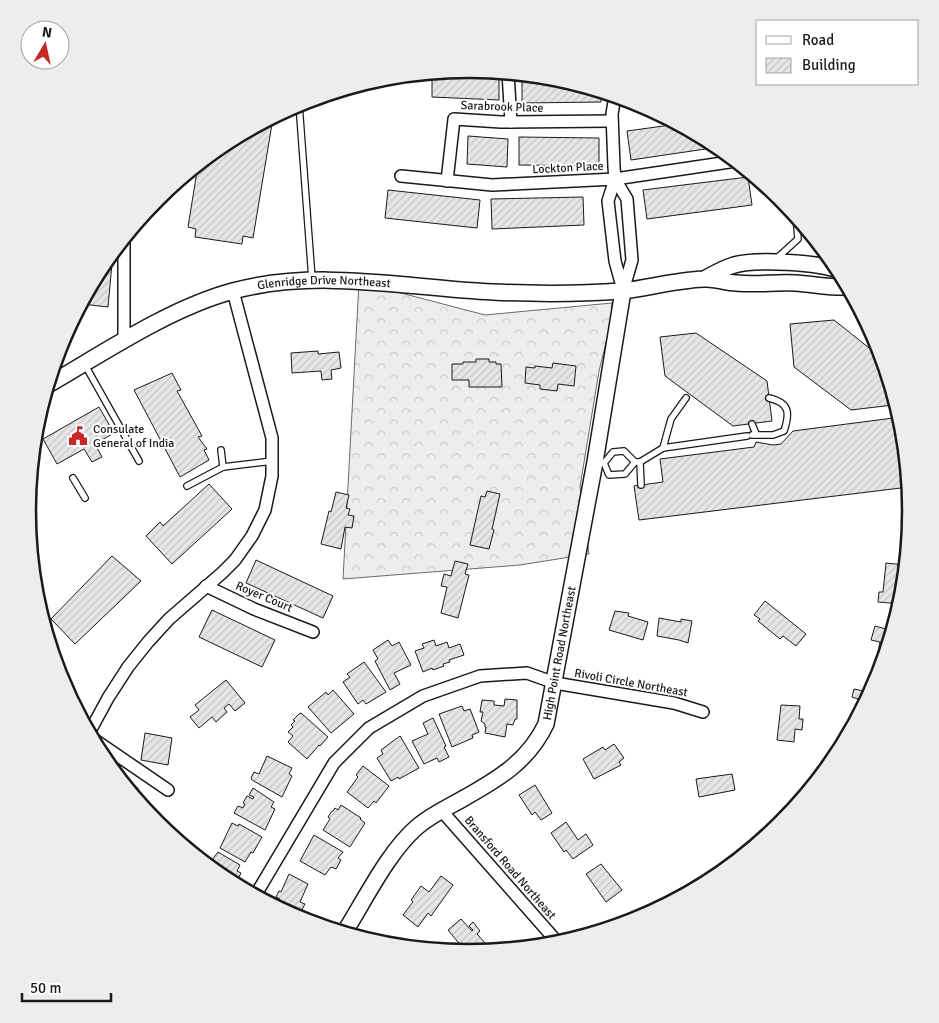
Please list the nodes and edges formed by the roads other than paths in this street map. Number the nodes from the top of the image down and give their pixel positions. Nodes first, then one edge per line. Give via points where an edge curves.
1 (508, 80) edge
2 (614, 103) edge
3 (300, 113) edge
4 (612, 121) junction
5 (511, 122) junction
6 (726, 163) edge
7 (401, 176) dead end
8 (615, 179) junction
9 (447, 180) junction
10 (628, 212) junction
11 (610, 214) junction
12 (797, 229) edge
13 (124, 251) edge
14 (771, 262) junction
15 (828, 268) edge
16 (706, 278) junction
17 (312, 279) junction
18 (840, 287) edge
19 (623, 290) junction
20 (233, 291) junction
21 (124, 341) junction
22 (84, 364) junction
23 (57, 380) edge
24 (686, 398) dead end
25 (769, 398) dead end
26 (752, 424) dead end
27 (751, 435) junction
28 (663, 448) junction
29 (221, 450) dead end
30 (139, 461) dead end
31 (273, 461) junction
32 (600, 462) junction
33 (637, 462) junction
34 (223, 467) junction
35 (72, 478) dead end
36 (641, 485) dead end
37 (187, 486) dead end
38 (85, 498) dead end
39 (206, 586) junction
40 (313, 632) dead end
41 (555, 683) junction
42 (703, 712) dead end
43 (93, 726) edge
44 (106, 748) edge
45 (168, 790) dead end
46 (441, 810) junction
47 (259, 890) edge
48 (348, 927) edge
49 (552, 936) edge

1 - 5 street
2 - 4 street
3 - 17 lane
4 - 5 street, Sarabrook Place
4 - 8 street
5 - 9 street, Sarabrook Place via 454,119
6 - 8 street, Lockton Place
7 - 9 street, Lockton Place
8 - 9 street, Lockton Place via 492,185
8 - 10 street via 627,199
8 - 11 street via 608,201
10 - 11 lane
10 - 19 street via 632,260
11 - 19 street via 615,261
12 - 14 lane via 798,239
13 - 21 street
14 - 15 main road
14 - 16 main road via 735,265
16 - 18 main road via 739,284 785,282
16 - 19 main road, Glenridge Drive Northeast
17 - 19 main road, Glenridge Drive Northeast via 491,292
17 - 20 main road, Glenridge Drive Northeast via 272,282
19 - 32 main road, High Point Road Northeast
20 - 21 main road, Glenridge Drive Northeast via 198,302
20 - 31 street via 268,420
21 - 22 main road, Glenridge Drive Northeast
22 - 23 main road, Glenridge Drive Northeast
22 - 30 lane
24 - 28 lane via 671,419
25 - 27 lane via 786,407 788,419 784,431 773,435
26 - 27 lane
27 - 28 lane
28 - 33 lane
29 - 34 lane
31 - 34 lane
31 - 39 street via 265,510 252,536 235,560
32 - 33 lane via 613,452 624,452
32 - 33 lane via 610,475 625,474
32 - 41 main road, High Point Road Northeast
33 - 36 lane
34 - 37 lane
35 - 38 lane
39 - 40 street, Royer Court
39 - 43 street via 148,642 128,667
41 - 42 street, Rivoli Circle Northeast via 674,703
41 - 46 main road, High Point Road Northeast via 546,724 528,754 490,783
41 - 47 street, Rivoli Circle Northeast via 527,673 480,676 423,696 369,728 334,763
44 - 45 street
46 - 48 main road, High Point Road Northeast via 415,828 394,852
46 - 49 street, Bransford Road Northeast

